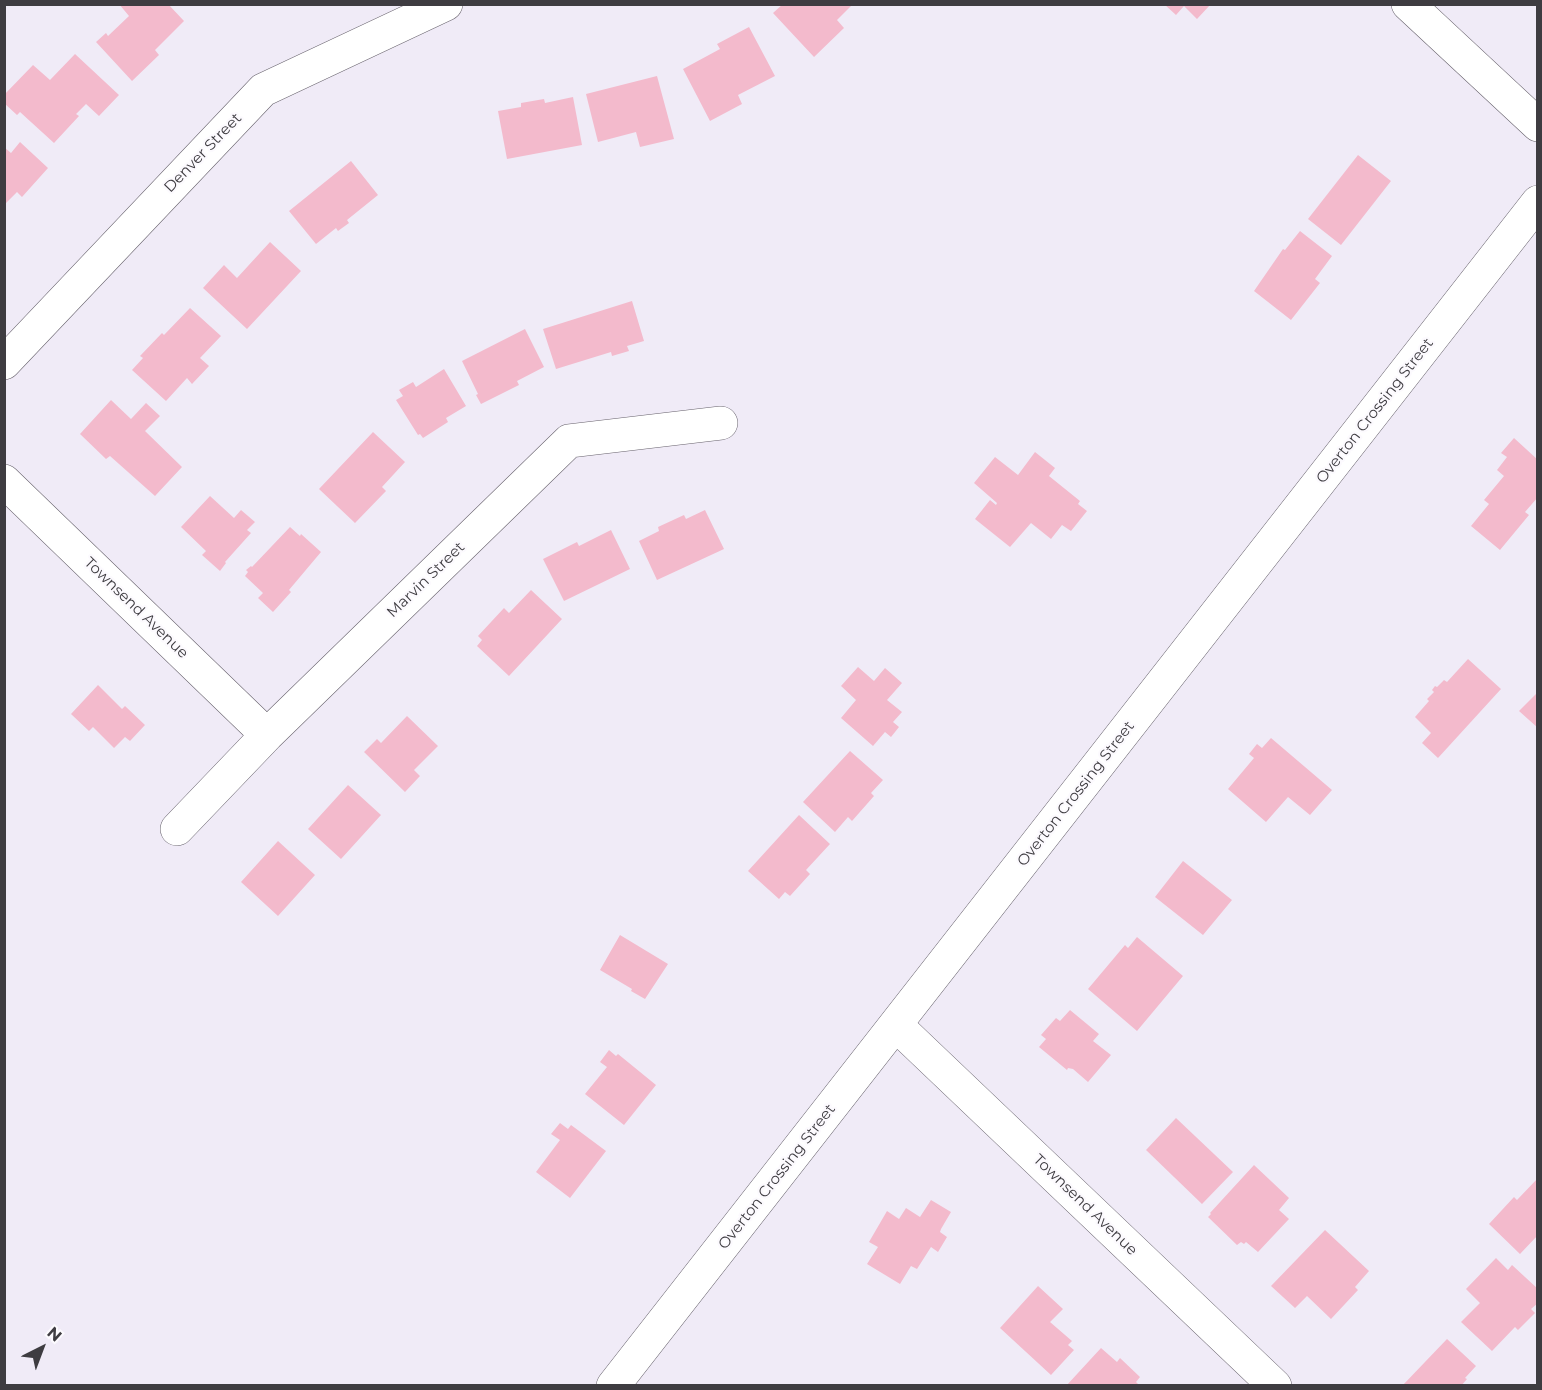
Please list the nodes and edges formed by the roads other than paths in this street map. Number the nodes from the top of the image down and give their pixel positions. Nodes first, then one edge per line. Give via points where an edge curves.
1 (446, 4) edge
2 (1408, 4) edge
3 (1538, 125) edge
4 (1538, 202) edge
5 (4, 363) edge
6 (721, 423) dead end
7 (4, 481) edge
8 (267, 735) junction
9 (177, 829) dead end
10 (896, 1025) junction
11 (613, 1386) edge
12 (1275, 1386) edge

1 - 5 street, Denver Street via 263,90
2 - 3 street
4 - 10 street, Overton Crossing Street
6 - 8 street, Marvin Street via 569,441
7 - 8 street, Townsend Avenue
8 - 9 street, Marvin Street
10 - 11 street, Overton Crossing Street
10 - 12 street, Townsend Avenue

